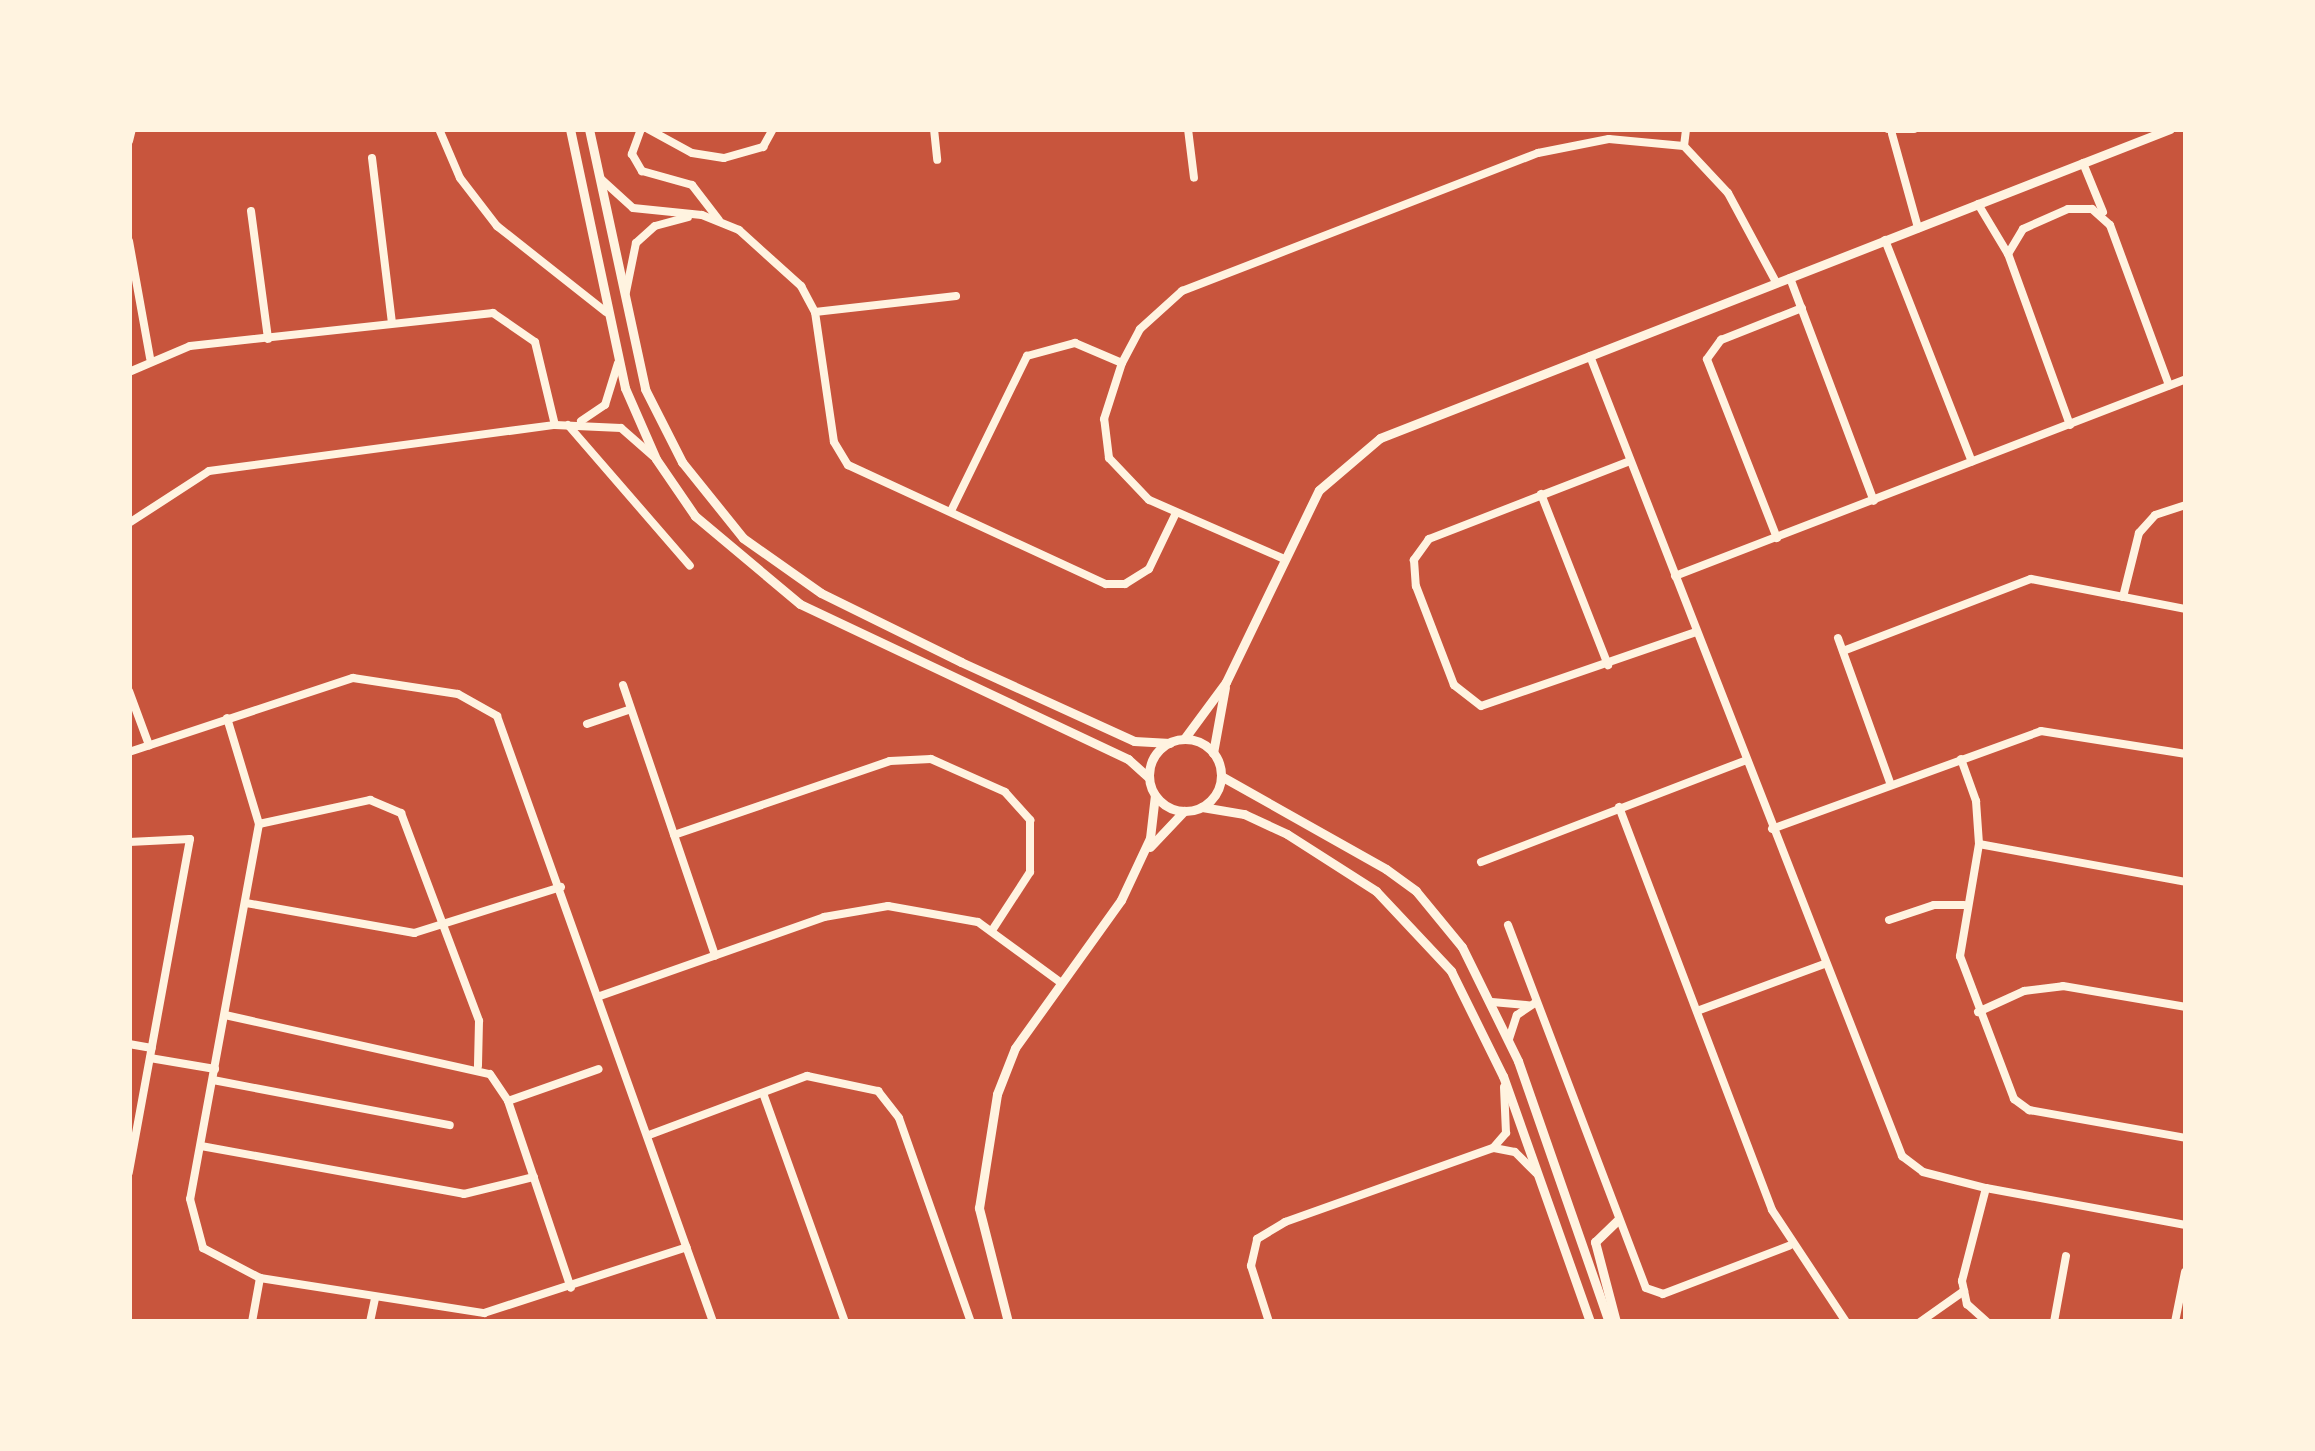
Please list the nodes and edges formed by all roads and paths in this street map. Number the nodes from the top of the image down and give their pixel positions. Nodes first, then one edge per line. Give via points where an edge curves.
1 (132, 129) edge
2 (439, 129) edge
3 (570, 129) edge
4 (589, 129) edge
5 (645, 129) edge
6 (773, 129) edge
7 (934, 129) edge
8 (1188, 129) edge
9 (1686, 129) edge
10 (1914, 129) edge
11 (2170, 129) edge
12 (1890, 131) edge
13 (129, 141) edge
14 (1684, 146) junction
15 (371, 158) dead end
16 (938, 160) dead end
17 (2083, 163) junction
18 (600, 178) junction
19 (1194, 178) dead end
20 (1978, 204) junction
21 (250, 212) dead end
22 (702, 215) junction
23 (2105, 218) junction
24 (719, 221) junction
25 (1918, 228) junction
26 (1885, 240) junction
27 (129, 241) edge
28 (2008, 254) junction
29 (1790, 276) junction
30 (1776, 282) junction
31 (956, 296) dead end
32 (1802, 308) junction
33 (606, 312) junction
34 (625, 312) junction
35 (815, 312) junction
36 (392, 324) junction
37 (268, 339) junction
38 (1589, 354) junction
39 (150, 358) junction
40 (618, 363) junction
41 (1122, 363) junction
42 (129, 372) edge
43 (2186, 379) edge
44 (2169, 385) junction
45 (580, 422) junction
46 (567, 424) junction
47 (554, 425) junction
48 (2070, 425) junction
49 (656, 459) junction
50 (1630, 460) junction
51 (1972, 463) junction
52 (1541, 494) junction
53 (1874, 501) junction
54 (2186, 505) edge
55 (951, 511) junction
56 (1176, 513) junction
57 (129, 523) edge
58 (1777, 538) junction
59 (1282, 558) junction
60 (690, 566) dead end
61 (1675, 576) junction
62 (2123, 597) junction
63 (2186, 609) edge
64 (1696, 632) junction
65 (1838, 638) dead end
66 (1843, 651) junction
67 (1608, 665) junction
68 (1226, 682) junction
69 (623, 685) dead end
70 (129, 692) edge
71 (631, 709) junction
72 (227, 718) junction
73 (587, 724) dead end
74 (1184, 740) junction
75 (1170, 743) junction
76 (148, 745) junction
77 (129, 752) edge
78 (1213, 753) junction
79 (2186, 754) edge
80 (1961, 759) junction
81 (1747, 760) junction
82 (1221, 776) junction
83 (1150, 778) junction
84 (1892, 785) junction
85 (1155, 795) junction
86 (1202, 807) junction
87 (1619, 807) junction
88 (1184, 812) junction
89 (259, 824) junction
90 (1772, 830) junction
91 (674, 836) junction
92 (129, 842) edge
93 (1979, 844) junction
94 (1143, 856) junction
95 (1480, 862) dead end
96 (2186, 882) edge
97 (561, 887) junction
98 (246, 903) junction
99 (1964, 905) junction
100 (1889, 920) dead end
101 (1508, 925) dead end
102 (446, 928) junction
103 (993, 929) junction
104 (715, 956) junction
105 (1824, 964) junction
106 (1060, 982) junction
107 (600, 996) junction
108 (1492, 1002) junction
109 (1535, 1004) junction
110 (2186, 1006) edge
111 (1697, 1011) junction
112 (1978, 1012) junction
113 (225, 1015) junction
114 (1509, 1041) junction
115 (129, 1044) edge
116 (151, 1053) junction
117 (478, 1066) junction
118 (215, 1069) junction
119 (599, 1069) dead end
120 (1503, 1076) junction
121 (213, 1080) junction
122 (763, 1093) junction
123 (508, 1101) junction
124 (450, 1125) dead end
125 (650, 1135) junction
126 (2186, 1138) edge
127 (201, 1146) junction
128 (1492, 1148) junction
129 (129, 1172) edge
130 (1538, 1176) junction
131 (534, 1177) junction
132 (1986, 1188) junction
133 (1618, 1220) junction
134 (2186, 1225) edge
135 (1789, 1246) junction
136 (687, 1247) junction
137 (2066, 1256) dead end
138 (2185, 1272) edge
139 (260, 1278) junction
140 (571, 1288) junction
141 (1964, 1291) junction
142 (375, 1298) junction
143 (483, 1318) edge
144 (252, 1322) edge
145 (370, 1322) edge
146 (713, 1322) edge
147 (844, 1322) edge
148 (971, 1322) edge
149 (1008, 1322) edge
150 (1269, 1322) edge
151 (1590, 1322) edge
152 (1612, 1322) edge
153 (1846, 1322) edge
154 (1920, 1322) edge
155 (1988, 1322) edge
156 (2054, 1322) edge
157 (2174, 1322) edge

1 - 13 street
2 - 33 street via 460,178 497,226
3 - 33 street
4 - 18 street
5 - 6 street via 692,153 724,158 750,154
5 - 24 street via 632,154 642,171 692,184
7 - 16 street
8 - 19 street
9 - 14 street
10 - 12 street
11 - 17 street
12 - 25 street
14 - 30 street via 1728,193
14 - 41 street via 1573,143 1209,279 1157,310
15 - 36 street
17 - 20 street
17 - 23 street
18 - 22 street via 633,208
18 - 34 street
20 - 25 street
20 - 28 street
21 - 37 street
22 - 24 street
22 - 34 street via 655,226 636,243
23 - 28 street via 2068,209 2023,229
23 - 44 street
24 - 35 street via 775,256
25 - 26 street
26 - 29 street
26 - 51 street
27 - 39 street
28 - 48 street
29 - 30 street
29 - 32 street
30 - 38 street
31 - 35 street
32 - 53 street
32 - 58 street via 1720,340 1707,359
33 - 40 street
34 - 75 street via 655,414 743,538 811,588 1113,732
35 - 55 street via 839,455
36 - 37 street
36 - 47 street via 510,318 535,342
37 - 39 street
38 - 50 street
38 - 59 street via 1379,437 1319,490
39 - 42 street
40 - 45 street via 605,405
40 - 49 street
41 - 55 street via 1076,343 1027,356
41 - 56 street via 1104,419 1109,458 1133,489
43 - 44 street
44 - 48 street
45 - 46 street
45 - 49 street via 621,428
46 - 47 street
46 - 60 street
47 - 57 street via 209,471
48 - 51 street
49 - 83 street via 695,516 776,590 1128,759
50 - 52 street
50 - 61 street
51 - 53 street
52 - 67 street
52 - 67 street via 1437,534 1418,552 1413,578 1454,685 1481,706 1497,706
53 - 58 street
54 - 62 street via 2155,515 2139,533
55 - 56 street via 1117,585 1148,569
56 - 59 street
58 - 61 street
59 - 68 street
61 - 64 street
62 - 63 street
62 - 66 street via 2021,581
64 - 67 street
64 - 81 street
65 - 66 street
66 - 84 street
68 - 74 street
68 - 78 street
69 - 71 street
70 - 76 street
71 - 73 street
71 - 91 street
72 - 76 street
72 - 89 street
72 - 97 street via 353,678 472,698 505,726
74 - 75 street
74 - 78 street
75 - 83 street via 1152,761
76 - 77 street
78 - 82 street
79 - 80 street via 2058,730
80 - 84 street
80 - 93 street
81 - 87 street
81 - 90 street
82 - 86 street
82 - 108 street via 1338,836 1416,891 1462,947
83 - 85 street
84 - 90 street
85 - 88 street
85 - 94 street
86 - 88 street
86 - 120 street via 1244,814 1287,834 1416,926 1474,1010
87 - 95 street
87 - 111 street
88 - 94 street
89 - 98 street
89 - 102 street via 304,820 354,802 387,804 411,827
90 - 105 street
91 - 103 street via 890,761 931,759 1005,792 1030,820 1030,872
91 - 104 street
92 - 116 street via 190,839
93 - 96 street
93 - 99 street
94 - 106 street via 1095,940
97 - 102 street
97 - 107 street
98 - 102 street via 398,932
98 - 113 street
99 - 100 street
99 - 112 street via 1960,956
101 - 109 street
102 - 117 street via 479,1022
103 - 104 street via 910,908 866,907
103 - 106 street
104 - 107 street
105 - 111 street
105 - 132 street via 1902,1156 1923,1172
106 - 149 street via 1015,1048 983,1153 979,1208
107 - 125 street
108 - 109 street
108 - 114 street
109 - 114 street via 1517,1015
109 - 133 street
110 - 112 street via 2063,986 2024,991
111 - 135 street
112 - 126 street via 2021,1106
113 - 117 street
113 - 118 street
114 - 152 street
115 - 116 street
116 - 118 street
116 - 129 street
117 - 123 street
118 - 121 street
119 - 123 street
120 - 128 street via 1506,1133
120 - 130 street
121 - 124 street
121 - 127 street
122 - 125 street
122 - 147 street
122 - 148 street via 823,1075 863,1083 891,1103
123 - 131 street
125 - 136 street
127 - 131 street via 464,1194
127 - 139 street via 190,1198 196,1237 213,1258
128 - 130 street via 1515,1152
128 - 150 street via 1266,1231 1251,1266
130 - 151 street
131 - 140 street
132 - 134 street
132 - 141 street
133 - 135 street via 1642,1283 1657,1294
133 - 152 street via 1594,1242
135 - 153 street
136 - 140 street
136 - 146 street
137 - 156 street
138 - 157 street
139 - 142 street
139 - 144 street
140 - 143 street
141 - 154 street
141 - 155 street
142 - 143 street
142 - 145 street

